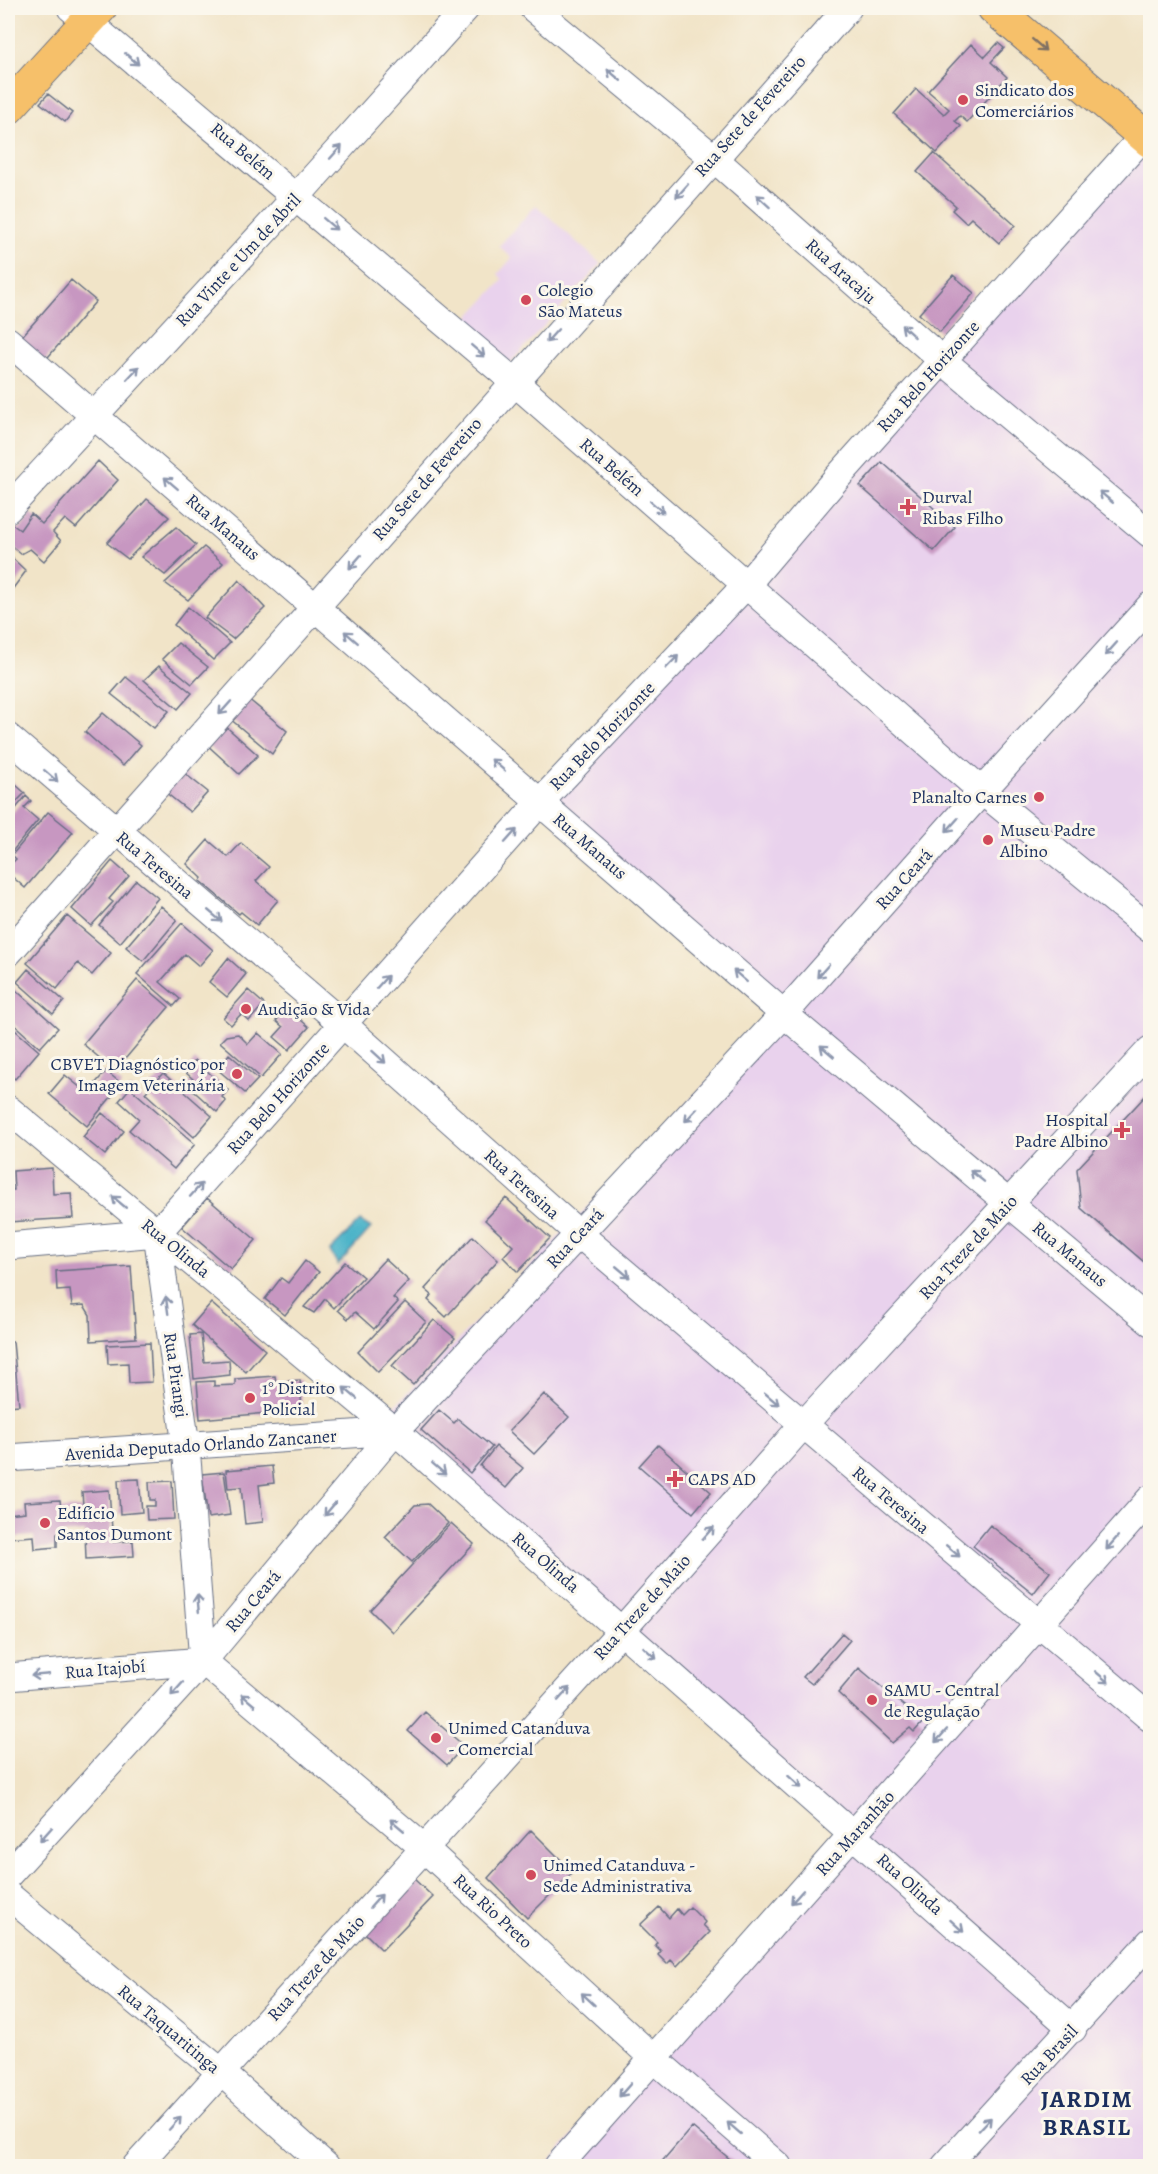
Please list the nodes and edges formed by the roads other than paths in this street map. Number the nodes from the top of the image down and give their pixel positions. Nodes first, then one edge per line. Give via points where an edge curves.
1 (466, 8) edge
2 (532, 8) edge
3 (848, 8) edge
4 (994, 8) edge
5 (86, 12) edge
6 (8, 108) edge
7 (1148, 136) edge
8 (713, 157) junction
9 (297, 196) junction
10 (8, 341) edge
11 (942, 360) junction
12 (512, 380) junction
13 (93, 416) junction
14 (8, 509) edge
15 (1150, 534) edge
16 (746, 585) junction
17 (1150, 606) edge
18 (316, 607) junction
19 (8, 737) edge
20 (982, 791) junction
21 (540, 802) junction
22 (115, 832) junction
23 (1150, 929) edge
24 (8, 953) edge
25 (784, 1014) junction
26 (344, 1025) junction
27 (1150, 1050) edge
28 (8, 1109) edge
29 (1009, 1203) junction
30 (157, 1233) junction
31 (579, 1234) junction
32 (8, 1246) edge
33 (1150, 1322) edge
34 (803, 1425) junction
35 (395, 1431) junction
36 (329, 1436) junction
37 (186, 1446) junction
38 (8, 1458) edge
39 (368, 1464) junction
40 (1150, 1499) edge
41 (1040, 1625) junction
42 (622, 1629) junction
43 (203, 1661) junction
44 (8, 1677) edge
45 (1150, 1718) edge
46 (854, 1835) junction
47 (424, 1848) junction
48 (8, 1875) edge
49 (8, 1896) edge
50 (1150, 1942) edge
51 (1073, 2029) junction
52 (653, 2058) junction
53 (221, 2072) junction
54 (136, 2166) edge
55 (326, 2166) edge
56 (558, 2166) edge
57 (778, 2166) edge
58 (945, 2166) edge

9 -> 1 street, Rua Vinte e Um de Abril
8 -> 2 street, Rua Aracaju
3 - 8 street, Rua Sete de Fevereiro
4 -> 7 main road
5 - 6 main road
5 -> 9 street, Rua Belém
7 - 11 street, Rua Belo Horizonte
11 -> 8 street, Rua Aracaju
8 -> 12 street, Rua Sete de Fevereiro
9 -> 12 street, Rua Belém
13 -> 9 street, Rua Vinte e Um de Abril
10 - 13 street, Rua Manaus
15 -> 11 street, Rua Aracaju
11 - 16 street, Rua Belo Horizonte
12 -> 16 street, Rua Belém
12 -> 18 street, Rua Sete de Fevereiro
13 - 14 street, Rua Vinte e Um de Abril
18 -> 13 street, Rua Manaus
16 - 20 street, Rua Belém
21 -> 16 street, Rua Belo Horizonte
17 -> 20 street, Rua Ceará
21 -> 18 street, Rua Manaus
18 -> 22 street, Rua Sete de Fevereiro
19 -> 22 street, Rua Teresina
20 - 23 street, Rua Belém
20 -> 25 street, Rua Ceará
25 -> 21 street, Rua Manaus
26 -> 21 street, Rua Belo Horizonte
22 - 24 street, Rua Sete de Fevereiro
22 -> 26 street, Rua Teresina
29 -> 25 street, Rua Manaus
25 -> 31 street, Rua Ceará
30 -> 26 street, Rua Belo Horizonte
26 -> 31 street, Rua Teresina
27 - 29 street, Rua Treze de Maio
30 -> 28 street, Rua Olinda
29 - 33 street, Rua Manaus
29 - 34 street, Rua Treze de Maio
30 - 32 street
35 -> 30 street, Rua Olinda
37 -> 30 street, Rua Pirangi
31 -> 34 street, Rua Teresina
31 - 35 street, Rua Ceará
34 -> 41 street, Rua Teresina
42 -> 34 street, Rua Treze de Maio
35 - 36 street, Avenida Deputado Orlando Zancaner
35 - 39 street, Rua Ceará
35 -> 42 street, Rua Olinda
36 - 37 street, Avenida Deputado Orlando Zancaner
36 - 39 street via 351,1447
37 - 38 street, Avenida Deputado Orlando Zancaner
43 -> 37 street, Rua Pirangi
39 -> 43 street, Rua Ceará
40 -> 41 street, Rua Maranhão
41 -> 45 street, Rua Teresina
41 -> 46 street, Rua Maranhão
42 -> 46 street, Rua Olinda
47 -> 42 street, Rua Treze de Maio
43 -> 44 street, Rua Itajobí
47 -> 43 street, Rua Rio Preto
43 -> 48 street, Rua Ceará
46 -> 51 street, Rua Olinda
46 -> 52 street, Rua Maranhão
52 -> 47 street, Rua Rio Preto
53 -> 47 street, Rua Treze de Maio
49 - 53 street, Rua Taquaritinga
50 - 51 street, Rua Brasil
58 -> 51 street, Rua Brasil
52 -> 56 street, Rua Maranhão
57 -> 52 street, Rua Rio Preto
54 -> 53 street, Rua Treze de Maio
53 - 55 street, Rua Taquaritinga

